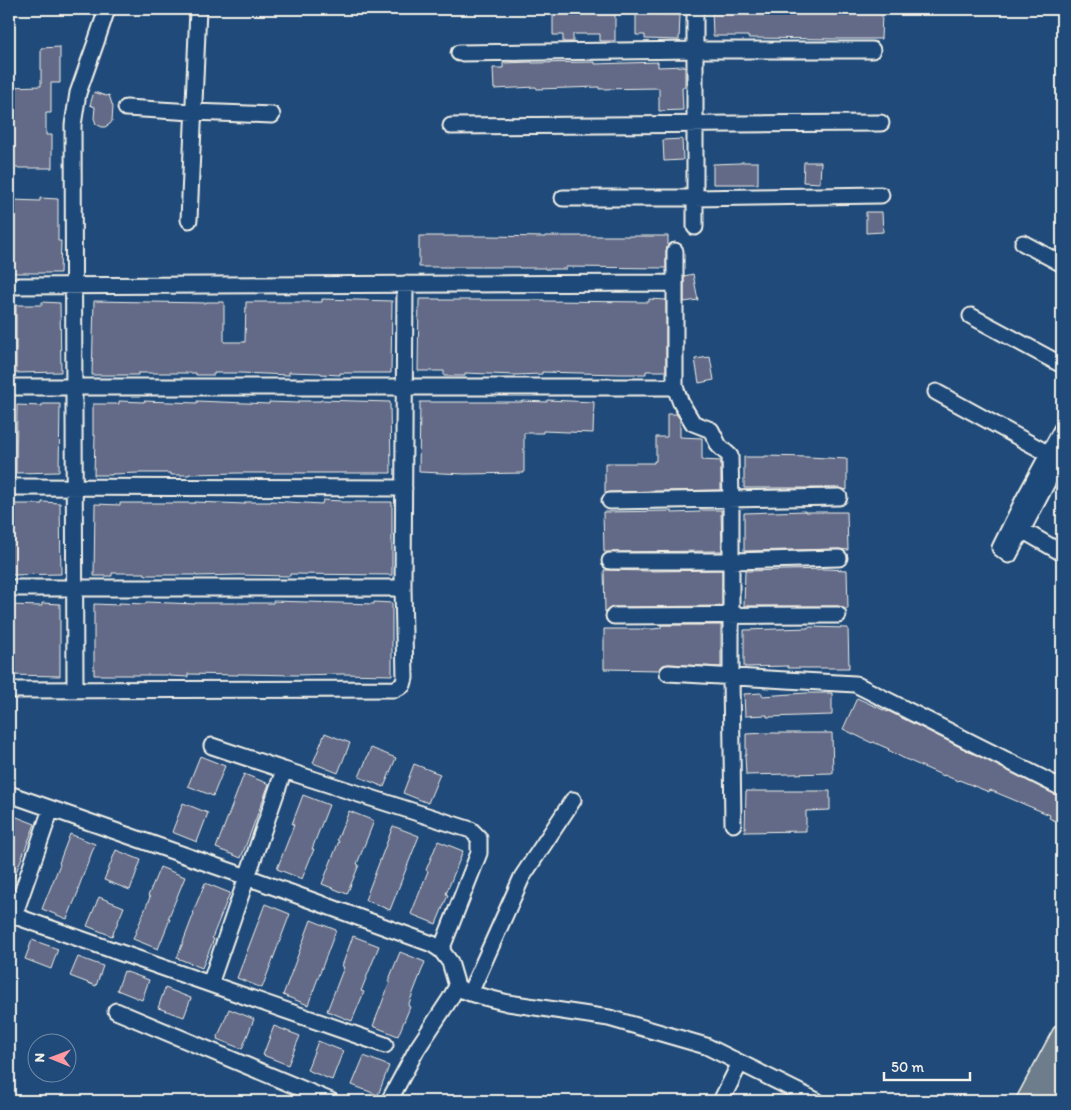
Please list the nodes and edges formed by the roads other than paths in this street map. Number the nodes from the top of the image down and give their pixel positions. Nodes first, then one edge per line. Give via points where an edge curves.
1 (107, 9) edge
2 (198, 9) edge
3 (695, 9) edge
4 (695, 50) junction
5 (872, 50) dead end
6 (458, 53) dead end
7 (126, 108) dead end
8 (193, 112) junction
9 (272, 115) dead end
10 (881, 123) dead end
11 (695, 124) junction
12 (451, 126) dead end
13 (881, 195) dead end
14 (564, 198) dead end
15 (695, 198) junction
16 (189, 220) dead end
17 (695, 227) dead end
18 (1023, 243) dead end
19 (675, 251) dead end
20 (1062, 264) edge
21 (675, 283) junction
22 (405, 284) junction
23 (9, 286) edge
24 (74, 286) junction
25 (971, 316) dead end
26 (1062, 365) edge
27 (9, 386) edge
28 (405, 386) junction
29 (74, 387) junction
30 (675, 387) junction
31 (936, 392) dead end
32 (1062, 429) edge
33 (1059, 455) edge
34 (9, 487) edge
35 (75, 487) junction
36 (404, 488) junction
37 (839, 497) dead end
38 (731, 500) junction
39 (610, 501) dead end
40 (1022, 530) junction
41 (1062, 553) edge
42 (839, 558) dead end
43 (610, 561) dead end
44 (731, 561) junction
45 (9, 588) edge
46 (75, 588) junction
47 (403, 588) junction
48 (731, 615) junction
49 (838, 615) dead end
50 (614, 616) dead end
51 (668, 673) dead end
52 (731, 677) junction
53 (9, 690) edge
54 (75, 690) junction
55 (212, 746) dead end
56 (284, 770) junction
57 (1062, 788) edge
58 (9, 794) edge
59 (573, 800) dead end
60 (51, 809) junction
61 (733, 824) dead end
62 (247, 878) junction
63 (12, 915) edge
64 (441, 950) junction
65 (210, 984) junction
66 (457, 986) junction
67 (470, 993) junction
68 (116, 1011) dead end
69 (1062, 1034) edge
70 (385, 1045) dead end
71 (740, 1063) junction
72 (1062, 1066) edge
73 (331, 1101) edge
74 (389, 1101) edge
75 (722, 1101) edge
76 (817, 1101) edge
77 (1026, 1101) edge
78 (1043, 1101) edge

1 - 24 street via 78,93 73,126
2 - 8 street
3 - 4 street
4 - 5 street
4 - 6 street
4 - 11 street
7 - 8 street
8 - 9 street
8 - 16 street
10 - 11 street
11 - 12 street
11 - 15 street
13 - 15 street
14 - 15 street
15 - 17 street
18 - 20 street
19 - 21 street
21 - 22 street
21 - 30 street
22 - 24 street
22 - 28 street
23 - 24 street
24 - 29 street
25 - 26 street
27 - 29 street
28 - 29 street
28 - 30 street
28 - 36 street
29 - 35 street
30 - 38 street via 693,423 710,430 730,456
31 - 33 street
32 - 33 street
33 - 40 street
33 - 40 street via 1024,499 1000,548 1009,555
34 - 35 street
35 - 36 street
35 - 46 street
36 - 47 street
37 - 38 street
38 - 39 street
38 - 44 street
40 - 41 street
42 - 44 street
43 - 44 street
44 - 48 street
45 - 46 street
46 - 47 street
46 - 54 street
47 - 54 street via 405,678 395,689
48 - 49 street
48 - 50 street
48 - 52 street
51 - 52 street
52 - 57 street via 855,684
52 - 61 street
53 - 54 street
55 - 56 street
56 - 62 street
56 - 64 street via 471,830 479,838 479,852
58 - 60 street
59 - 67 street via 522,877
60 - 62 street
60 - 63 street
62 - 64 street
62 - 65 street
63 - 65 street
64 - 66 street via 450,962
65 - 70 street
66 - 67 street
66 - 74 street
67 - 71 street via 508,1003 609,1018 706,1046
68 - 73 street
69 - 77 main road
71 - 75 street
71 - 76 street
72 - 78 main road

